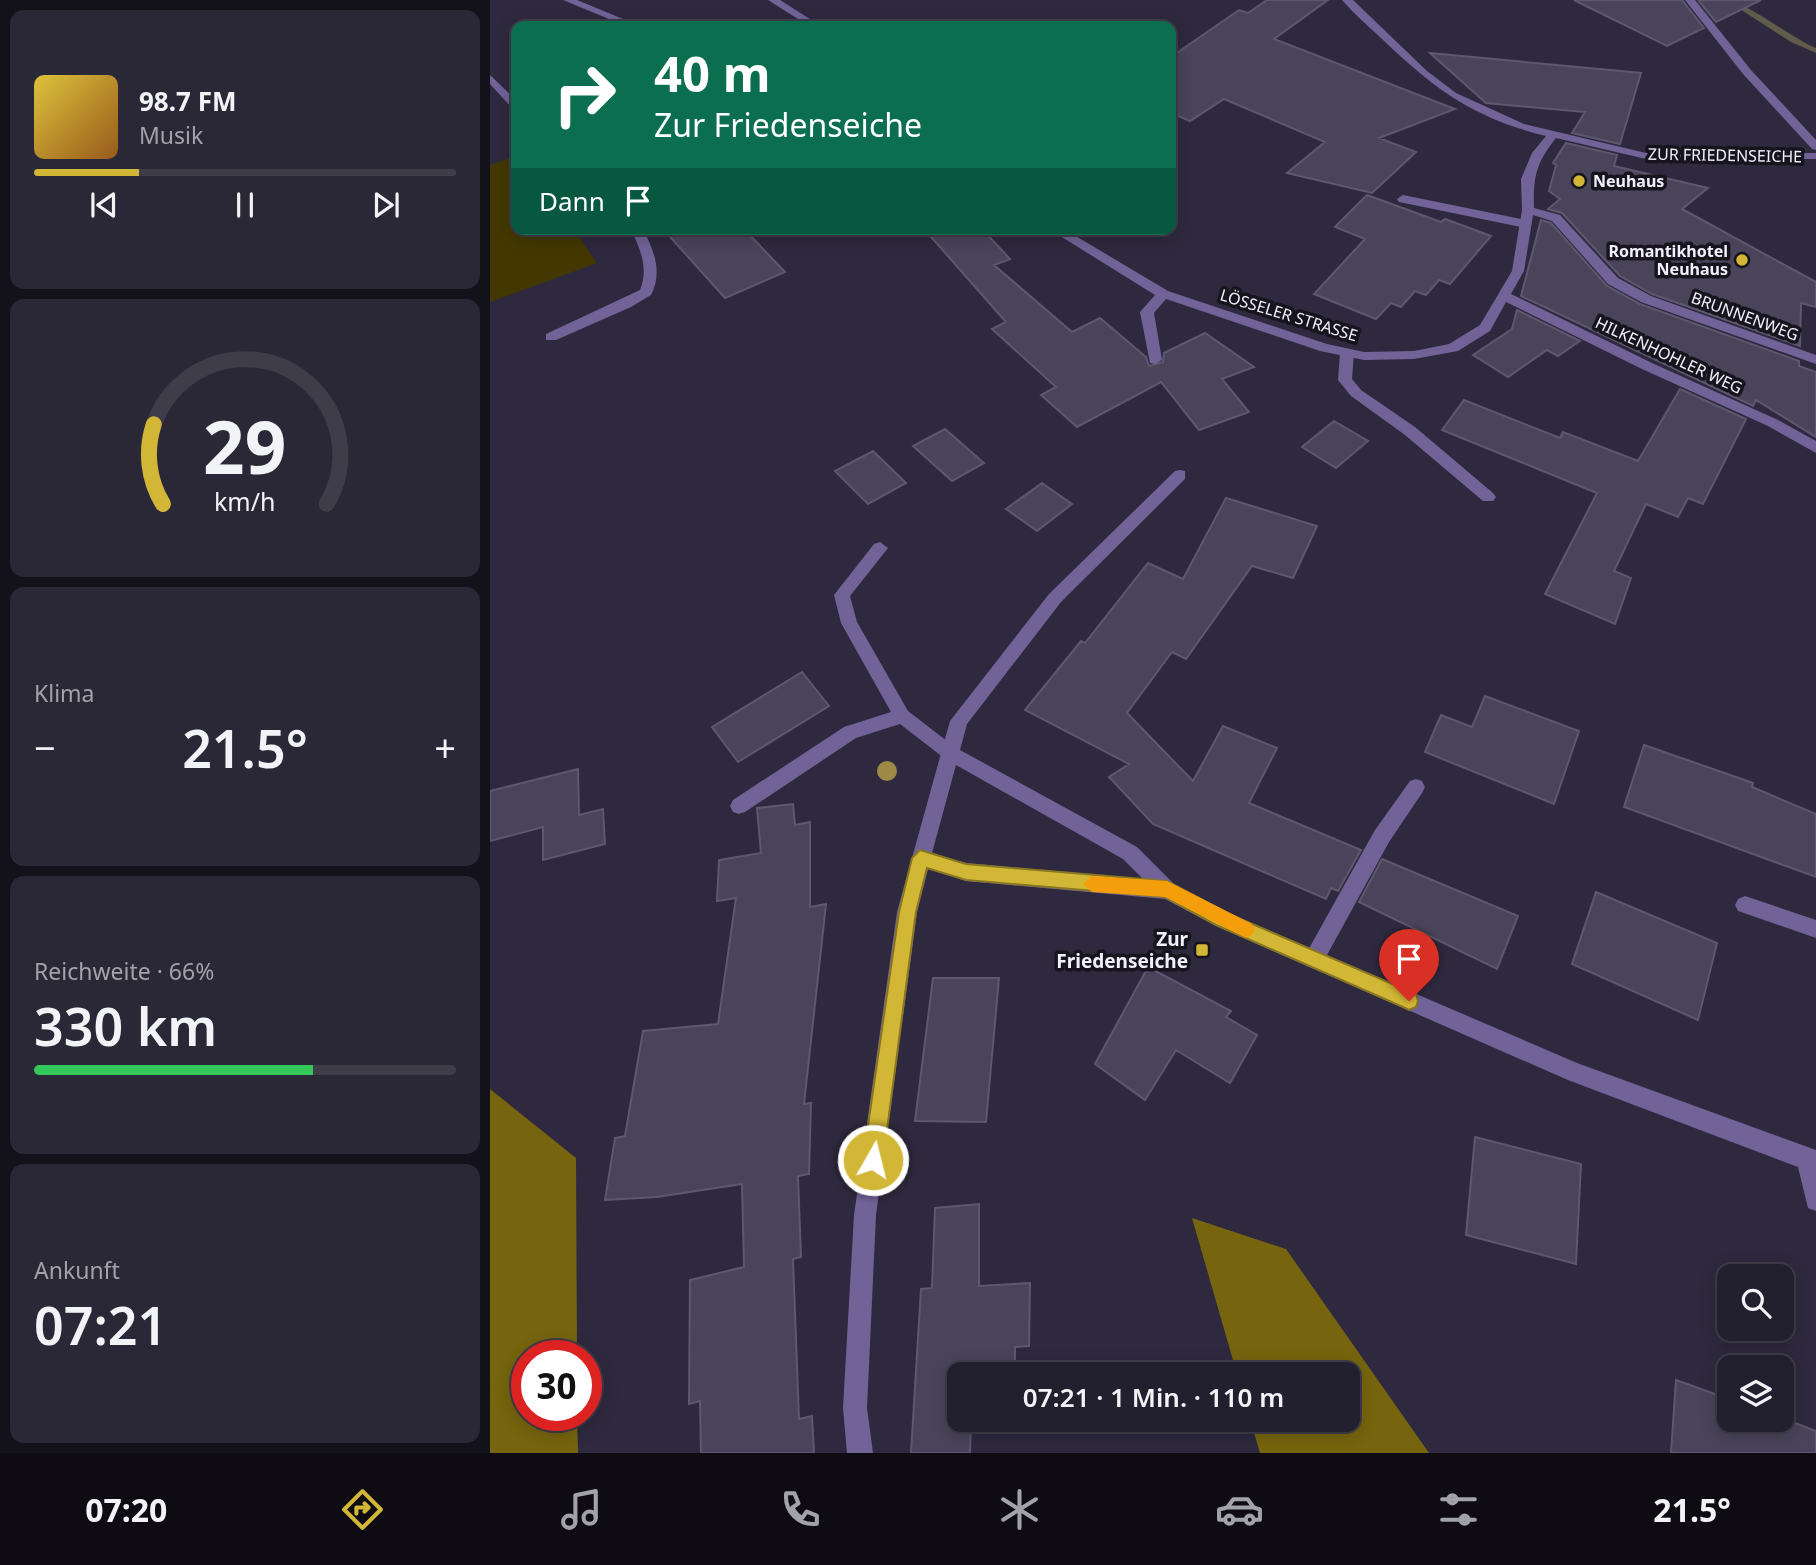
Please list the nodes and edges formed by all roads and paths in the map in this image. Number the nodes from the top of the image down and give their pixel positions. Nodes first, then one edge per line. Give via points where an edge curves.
1 (568, 0) edge
2 (773, 0) edge
3 (1347, 0) edge
4 (1690, 0) edge
5 (622, 21) edge
6 (808, 21) edge
7 (490, 78) edge
8 (511, 101) edge
9 (1552, 135) junction
10 (1816, 146) edge
11 (1816, 156) edge
12 (1403, 199) dead end
13 (1528, 210) junction
14 (1526, 224) junction
15 (641, 235) edge
16 (1065, 235) edge
17 (1163, 294) junction
18 (1506, 297) junction
19 (551, 337) dead end
20 (1348, 353) junction
21 (1155, 360) dead end
22 (1816, 360) edge
23 (1816, 448) edge
24 (1180, 475) dead end
25 (1488, 496) dead end
26 (880, 548) dead end
27 (902, 716) junction
28 (950, 753) junction
29 (1416, 787) dead end
30 (739, 806) dead end
31 (920, 858) junction
32 (1167, 890) junction
33 (1745, 905) dead end
34 (1816, 929) edge
35 (1314, 959) junction
36 (1811, 1160) edge
37 (1816, 1200) edge
38 (860, 1453) edge

1 - 5 street
2 - 6 street
3 - 9 street via 1452,95
4 - 10 street, ZUR FRIEDENSEICHE via 1747,72
7 - 8 street
9 - 11 street, ZUR FRIEDENSEICHE via 1646,156
9 - 13 street, LÖSSELER STRASSE via 1527,179
12 - 14 street
13 - 14 street, LÖSSELER STRASSE
13 - 22 street, BRUNNENWEG via 1556,218 1612,281 1635,293
14 - 18 street, LÖSSELER STRASSE via 1518,271
15 - 19 street via 649,251 651,273 646,292
16 - 17 street, LÖSSELER STRASSE
17 - 20 street, LÖSSELER STRASSE
17 - 21 street via 1147,312
18 - 20 street, LÖSSELER STRASSE via 1485,328 1453,348 1414,355
18 - 23 street, HILKENHOHLER WEG via 1773,423
20 - 25 street via 1345,380 1356,393
24 - 28 street via 1055,598 959,721
26 - 27 street via 842,595 849,623
27 - 28 street
27 - 30 street via 850,732
28 - 31 street
28 - 32 street via 1130,853
29 - 35 street via 1382,836
31 - 32 street via 966,872
31 - 38 street via 907,912 865,1214 855,1408
32 - 35 street
33 - 34 street
35 - 36 street via 1575,1073
36 - 37 street

